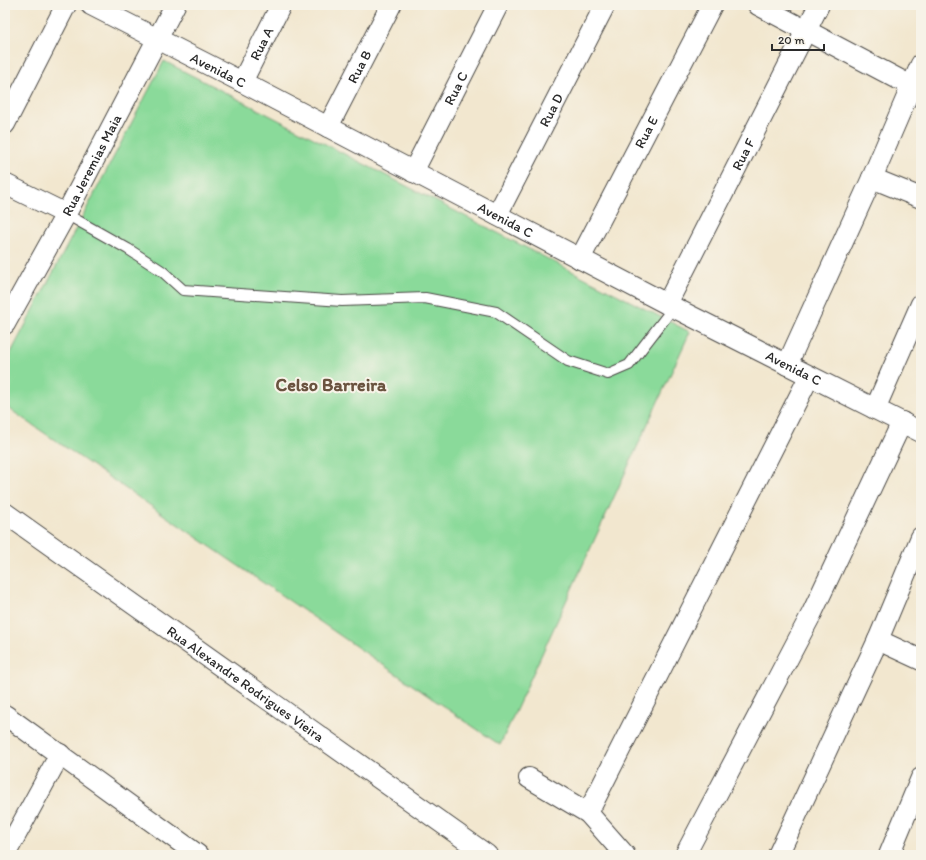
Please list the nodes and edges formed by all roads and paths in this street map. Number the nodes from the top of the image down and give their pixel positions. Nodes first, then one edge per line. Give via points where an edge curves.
1 (66, 5) edge
2 (91, 5) edge
3 (175, 5) edge
4 (281, 5) edge
5 (391, 5) edge
6 (498, 5) edge
7 (605, 5) edge
8 (712, 5) edge
9 (758, 5) edge
10 (819, 5) edge
11 (806, 30) junction
12 (157, 39) junction
13 (921, 64) edge
14 (242, 82) junction
15 (916, 89) edge
16 (5, 124) edge
17 (328, 127) junction
18 (413, 172) junction
19 (872, 178) junction
20 (5, 184) edge
21 (921, 198) edge
22 (66, 214) junction
23 (497, 215) junction
24 (580, 259) junction
25 (921, 304) edge
26 (670, 306) junction
27 (5, 324) edge
28 (787, 365) junction
29 (809, 376) junction
30 (875, 409) junction
31 (902, 422) junction
32 (921, 432) edge
33 (5, 513) edge
34 (921, 538) edge
35 (878, 640) junction
36 (921, 660) edge
37 (5, 715) edge
38 (60, 754) junction
39 (529, 778) dead end
40 (921, 778) edge
41 (588, 813) junction
42 (187, 852) edge
43 (5, 855) edge
44 (487, 855) edge
45 (625, 855) edge
46 (685, 855) edge
47 (778, 855) edge
48 (889, 855) edge

1 - 16 street
2 - 12 street, Avenida C
3 - 12 street, Rua Jeremias Maia
4 - 14 street, Rua A
5 - 17 street, Rua B
6 - 18 street, Rua C
7 - 23 street, Rua D
8 - 24 street, Rua E
9 - 11 street
10 - 11 street, Rua F
11 - 15 street
11 - 26 street, Rua F
12 - 14 street, Avenida C
12 - 22 street, Rua Jeremias Maia
13 - 15 street
14 - 17 street, Avenida C
15 - 19 street
17 - 18 street, Avenida C
18 - 23 street, Avenida C
19 - 21 street
19 - 28 street
20 - 22 street
22 - 26 lane via 128,248 162,271 183,290 342,301 425,298 496,312 568,361 608,374 629,365
22 - 27 street, Rua Jeremias Maia
23 - 24 street, Avenida C
24 - 26 street, Avenida C
25 - 30 street
26 - 28 street, Avenida C
28 - 29 street, Avenida C
29 - 30 street, Avenida C
29 - 41 street
30 - 31 street, Avenida C
31 - 32 street, Avenida C
31 - 46 street via 812,613
33 - 44 street, Rua Alexandre Rodrigues Vieira
34 - 35 street
35 - 36 street
35 - 47 street
37 - 38 street
38 - 42 street
38 - 43 street
39 - 41 street
40 - 48 street
41 - 45 street

